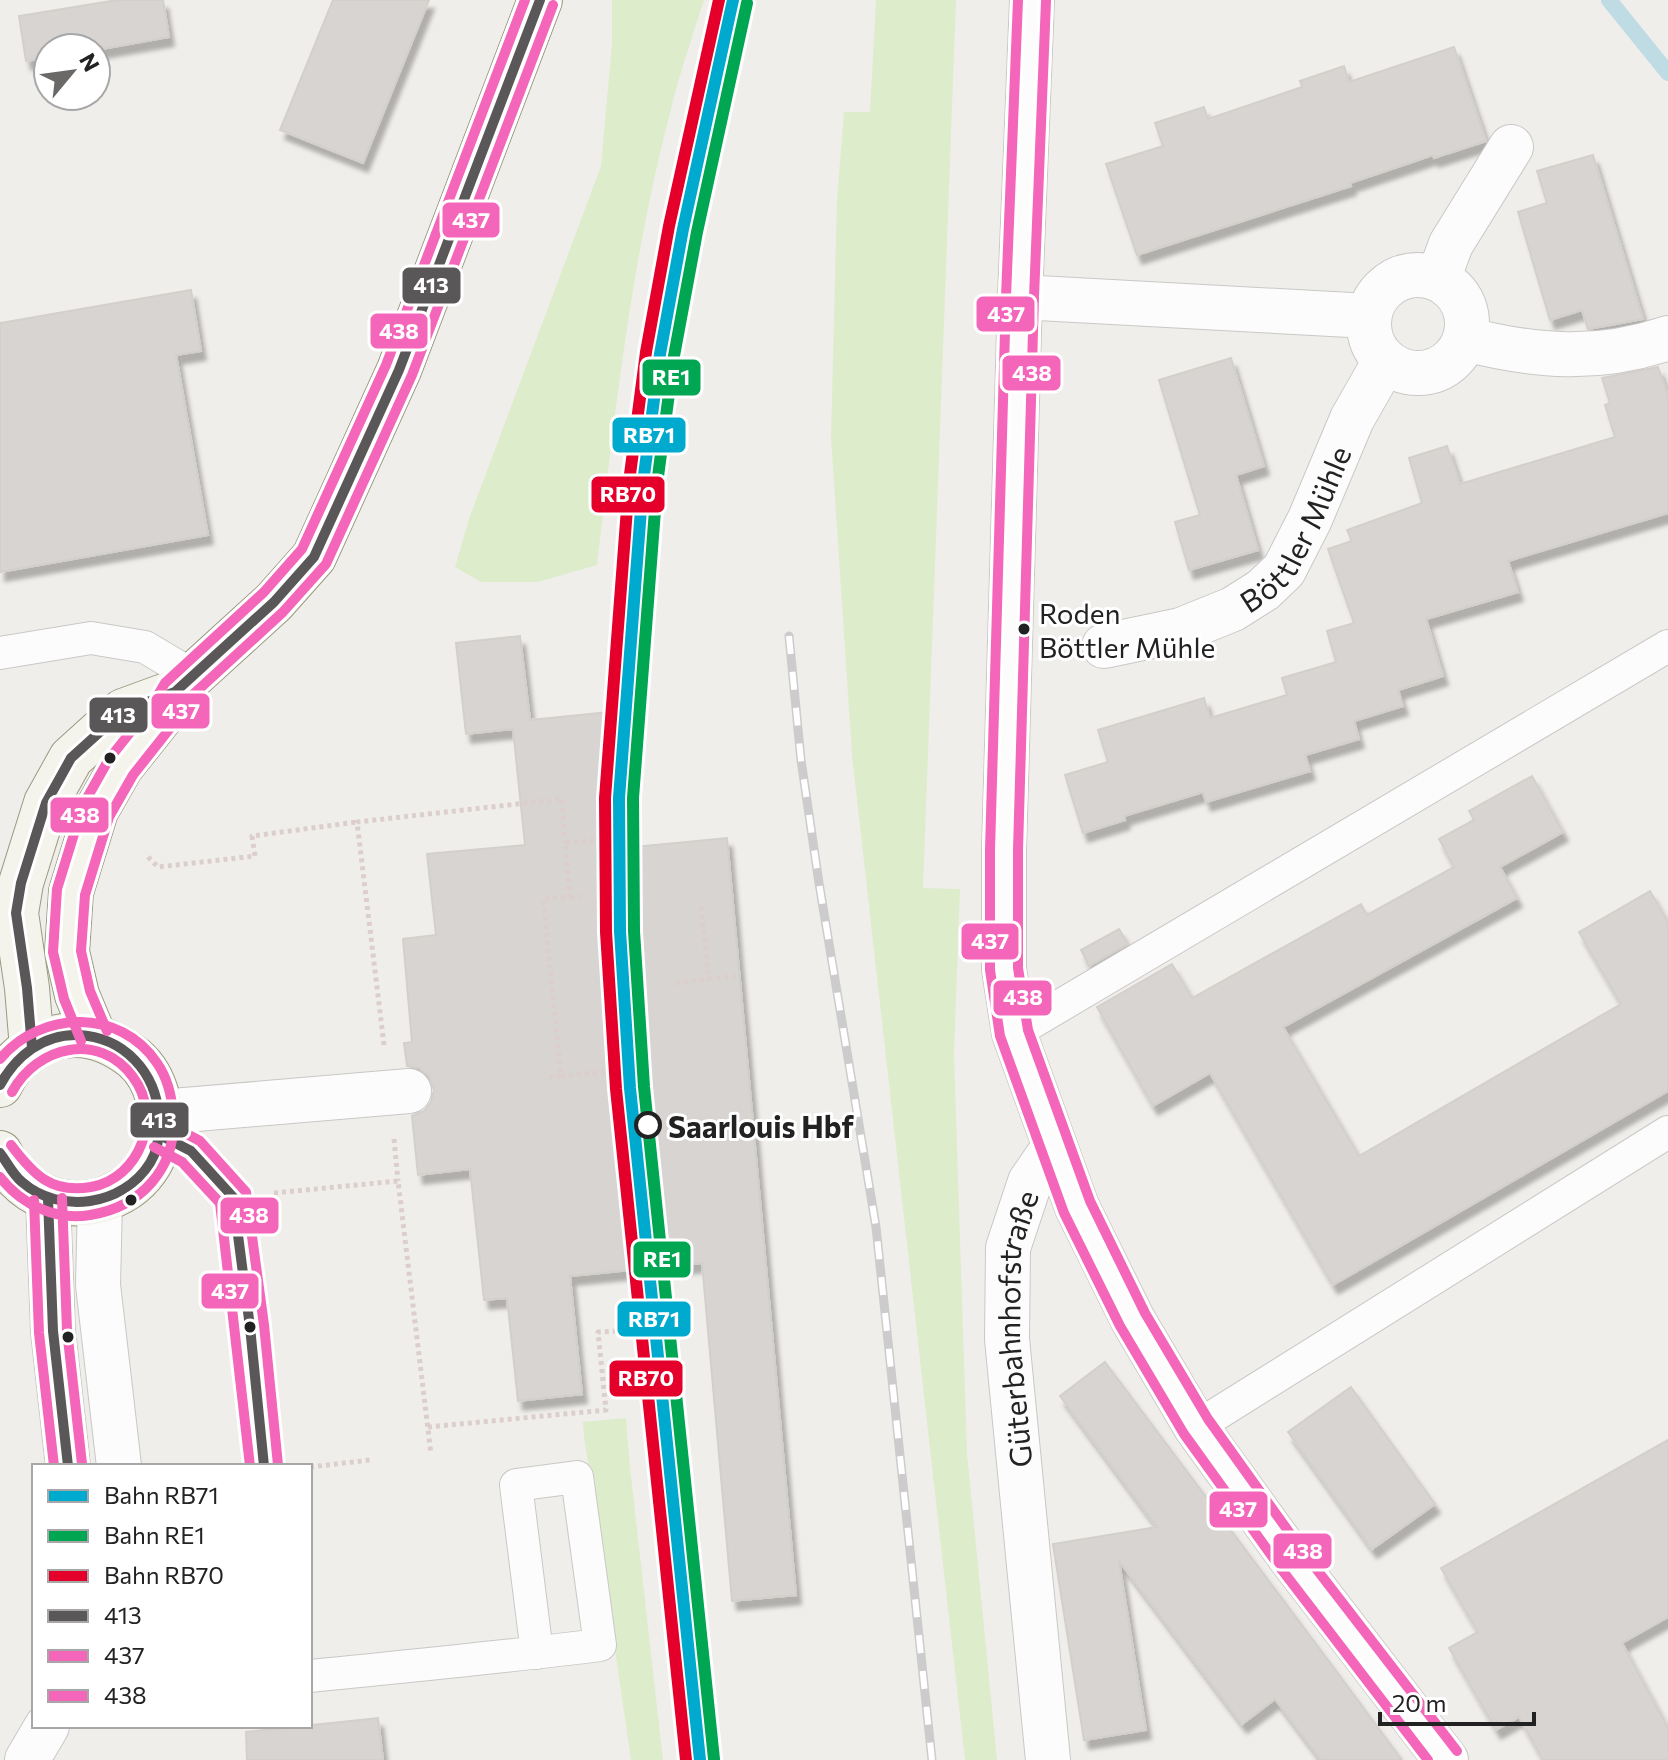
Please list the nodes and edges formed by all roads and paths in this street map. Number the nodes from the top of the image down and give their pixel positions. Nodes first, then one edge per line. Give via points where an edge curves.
1 (540, 0) edge
2 (1032, 0) edge
3 (1511, 147) dead end
4 (1438, 279) junction
5 (1020, 297) junction
6 (1369, 316) junction
7 (1668, 338) edge
8 (1465, 339) junction
9 (1385, 361) junction
10 (1104, 646) dead end
11 (1668, 646) edge
12 (0, 653) edge
13 (184, 684) junction
14 (357, 822) junction
15 (610, 839) dead end
16 (565, 843) junction
17 (148, 857) dead end
18 (580, 896) dead end
19 (570, 897) junction
20 (701, 907) dead end
21 (736, 976) dead end
22 (709, 979) junction
23 (676, 983) dead end
24 (1014, 1033) junction
25 (94, 1036) junction
26 (32, 1048) junction
27 (620, 1070) dead end
28 (561, 1076) junction
29 (549, 1077) dead end
30 (0, 1085) edge
31 (400, 1092) junction
32 (161, 1123) junction
33 (1668, 1132) edge
34 (1054, 1147) junction
35 (2, 1162) edge
36 (398, 1181) junction
37 (233, 1197) junction
38 (48, 1199) junction
39 (100, 1201) junction
40 (617, 1331) dead end
41 (428, 1427) junction
42 (1196, 1427) junction
43 (431, 1454) dead end
44 (370, 1460) dead end
45 (68, 1464) edge
46 (119, 1464) edge
47 (264, 1464) edge
48 (312, 1467) edge
49 (537, 1653) junction
50 (312, 1676) edge
51 (46, 1728) edge
52 (27, 1760) edge
53 (1048, 1760) edge
54 (1446, 1760) edge

1 - 13 street via 399,370 314,557 274,602
2 - 5 street, Güterbahnhofstraße
3 - 4 street via 1451,244
4 - 6 street via 1409,275 1395,280 1382,289
4 - 8 street via 1463,304
5 - 6 street
5 - 24 street, Güterbahnhofstraße via 1004,850 1004,969
6 - 9 street via 1374,348
7 - 8 street via 1584,355 1516,352
8 - 9 street via 1446,365 1431,372 1399,370
9 - 10 street, Böttler Mühle via 1352,419 1284,570 1233,609 1181,630
11 - 24 lane
12 - 13 lane via 91,638 145,647
13 - 25 street via 121,767 96,811 71,892 67,952
13 - 26 street via 123,711 71,758 46,803 16,913
14 - 16 path via 562,799
14 - 17 path via 252,836 255,856 158,867
14 - 31 path
15 - 16 path
16 - 19 path
18 - 19 path
19 - 28 path via 543,899
20 - 22 path
21 - 22 path
22 - 23 path
24 - 34 street, Güterbahnhofstraße
25 - 26 street via 61,1037
25 - 32 street via 119,1046 140,1063 155,1085
26 - 30 street via 16,1060
27 - 28 path
28 - 29 path
31 - 32 street
31 - 36 path
32 - 37 lane
32 - 39 street via 153,1157 140,1177
33 - 42 lane
34 - 42 street via 1077,1207 1133,1320
34 - 53 street, Güterbahnhofstraße via 1030,1182 1008,1248 1007,1339
35 - 38 street
36 - 37 path
36 - 41 path
37 - 47 lane
38 - 39 street via 73,1204
38 - 45 street via 53,1331
39 - 46 street via 98,1285
40 - 41 path via 598,1332 606,1410
41 - 43 path
42 - 54 street
44 - 48 path
49 - 49 lane via 600,1645 577,1477 516,1485
49 - 50 lane
51 - 52 street

